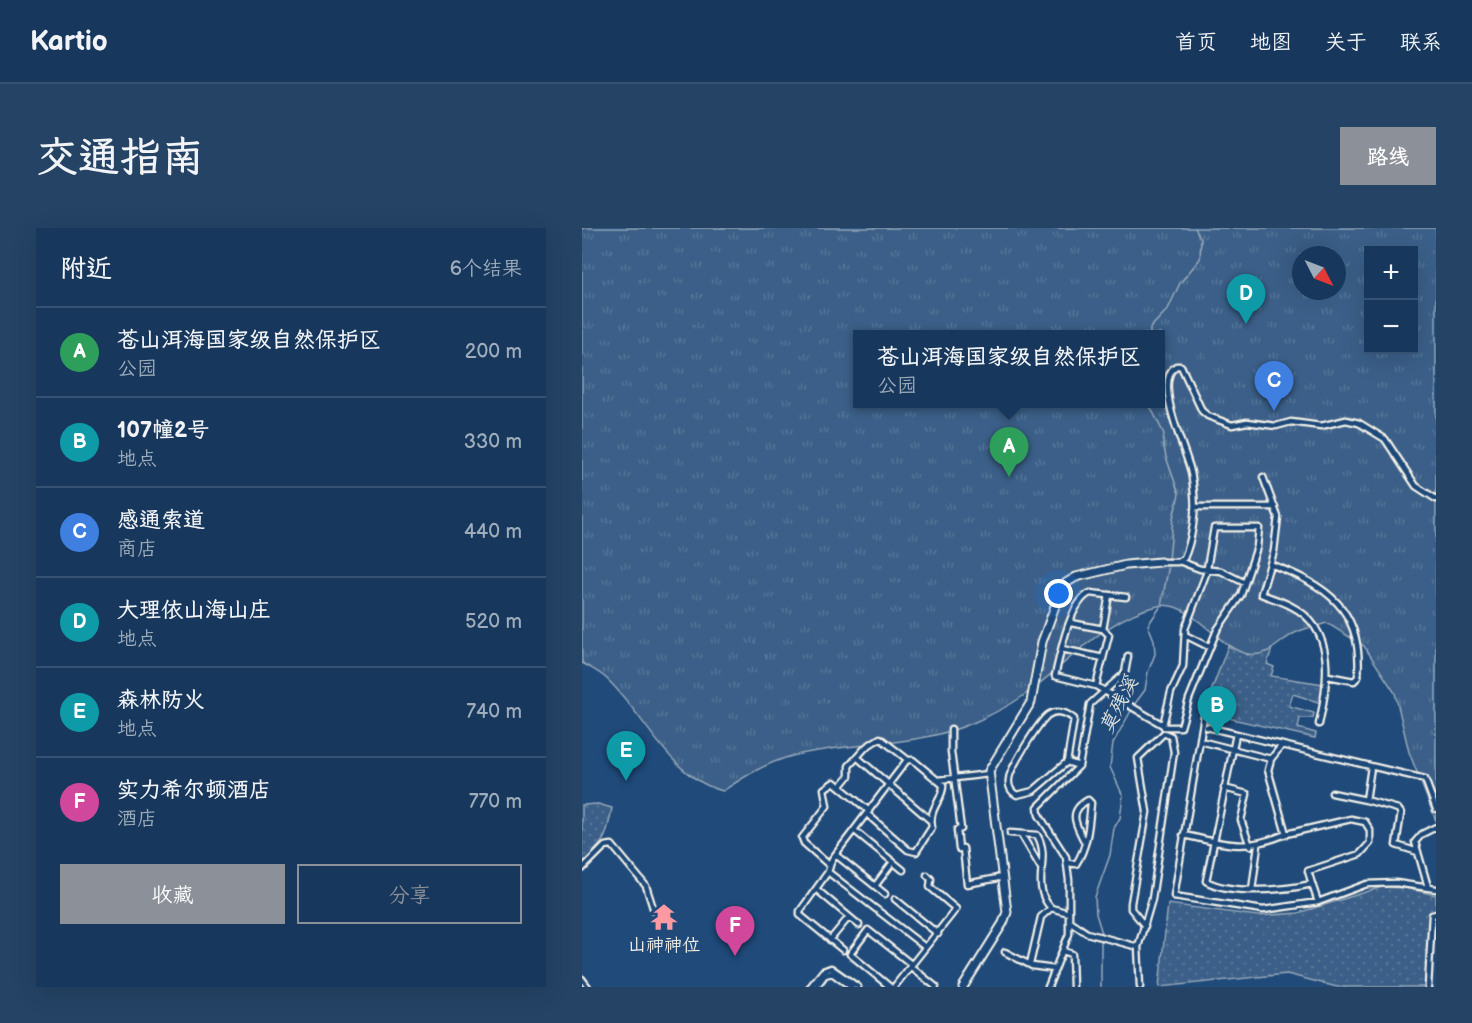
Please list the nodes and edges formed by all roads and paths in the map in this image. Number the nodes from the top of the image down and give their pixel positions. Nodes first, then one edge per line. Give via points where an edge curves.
1 (1263, 477) dead end
2 (1436, 499) edge
3 (1195, 507) junction
4 (1275, 507) junction
5 (1160, 562) joint
6 (1178, 562) junction
7 (1270, 564) junction
8 (1207, 567) junction
9 (1245, 583) junction
10 (1109, 595) junction
11 (1126, 597) dead end
12 (1071, 623) junction
13 (1104, 629) junction
14 (1185, 635) junction
15 (1209, 647) junction
16 (1062, 649) junction
17 (1128, 656) dead end
18 (1103, 658) junction
19 (1328, 676) junction
20 (1096, 686) junction
21 (1103, 690) junction
22 (1204, 716) dead end
23 (1319, 724) dead end
24 (1207, 727) dead end
25 (1164, 728) junction
26 (951, 729) dead end
27 (1172, 729) junction
28 (1236, 734) junction
29 (1171, 736) junction
30 (1204, 742) dead end
31 (1281, 745) junction
32 (1233, 749) junction
33 (857, 757) junction
34 (1271, 759) junction
35 (908, 760) junction
36 (1067, 762) junction
37 (1079, 766) junction
38 (1371, 767) junction
39 (989, 774) junction
40 (954, 778) junction
41 (938, 780) junction
42 (887, 784) junction
43 (840, 787) junction
44 (1224, 788) junction
45 (1332, 793) dead end
46 (1366, 800) junction
47 (1436, 809) edge
48 (868, 813) junction
49 (931, 821) junction
50 (1436, 827) edge
51 (855, 831) junction
52 (1010, 833) dead end
53 (1021, 834) junction
54 (1286, 834) junction
55 (1183, 835) junction
56 (1213, 841) junction
57 (1085, 843) junction
58 (1258, 845) junction
59 (1250, 846) junction
60 (1418, 852) junction
61 (836, 855) junction
62 (893, 862) junction
63 (1068, 863) junction
64 (829, 864) junction
65 (1041, 868) junction
66 (582, 869) edge
67 (903, 870) dead end
68 (828, 872) junction
69 (927, 875) dead end
70 (1003, 877) junction
71 (1312, 884) junction
72 (875, 886) junction
73 (1428, 886) junction
74 (816, 889) junction
75 (1436, 889) edge
76 (1252, 890) junction
77 (885, 894) dead end
78 (895, 898) dead end
79 (1317, 902) junction
80 (1051, 908) junction
81 (654, 911) dead end
82 (1069, 913) junction
83 (1436, 914) edge
84 (849, 917) junction
85 (1069, 921) junction
86 (859, 925) dead end
87 (1145, 926) junction
88 (938, 934) junction
89 (830, 940) junction
90 (925, 947) junction
91 (1138, 947) junction
92 (843, 950) dead end
93 (1063, 951) junction
94 (1005, 952) dead end
95 (1029, 964) junction
96 (911, 965) junction
97 (1054, 969) junction
98 (582, 979) edge
99 (588, 987) edge
100 (810, 987) edge
101 (816, 987) edge
102 (850, 987) edge
103 (858, 987) edge
104 (892, 987) edge
105 (936, 987) edge
106 (963, 987) edge
107 (1048, 987) edge
108 (1074, 987) edge
109 (1140, 987) edge
110 (1428, 987) edge

1 - 4 street
2 - 3 street via 1416,486 1384,439 1359,423 1346,420 1321,426 1291,422 1276,426 1224,422 1202,411 1187,375 1181,366 1176,366 1169,374 1168,388 1191,470
3 - 4 street
3 - 6 street via 1186,555
4 - 7 street via 1277,531
5 - 6 street
5 - 39 street via 1108,569 1071,579 1064,586 1042,642 1031,702
6 - 8 street
7 - 19 street via 1261,594 1306,616 1324,649
7 - 19 street via 1325,589 1349,619 1359,650 1358,677 1354,681
8 - 9 street
8 - 9 street via 1214,528 1259,528
8 - 14 street
9 - 15 street
10 - 11 street
10 - 12 street via 1086,595
10 - 13 street
12 - 13 street
12 - 16 street
13 - 18 street via 1109,635
14 - 15 street
14 - 25 street via 1183,666 1171,692
15 - 27 street via 1181,727
16 - 18 street
16 - 20 street via 1055,676
17 - 21 street via 1125,673
18 - 20 street
19 - 23 street
20 - 21 street
21 - 25 street
21 - 37 street via 1088,709
22 - 55 street
24 - 28 street
25 - 27 street
25 - 29 street
25 - 87 street via 1138,758 1147,812 1131,909
26 - 40 street
27 - 29 street
28 - 31 street
28 - 32 street
29 - 87 street via 1170,781
30 - 32 street
31 - 34 street
31 - 38 street
32 - 34 street
32 - 44 street
33 - 35 street via 882,738
33 - 42 street
33 - 43 street
34 - 54 street via 1268,770
35 - 41 street
35 - 42 street
36 - 36 street via 1074,719 1056,712 1041,723 1009,777 1009,786 1017,795 1033,791
36 - 37 street
37 - 63 street via 1038,807
38 - 46 street
38 - 47 street via 1425,779
39 - 40 street
39 - 70 street
40 - 41 street
40 - 70 street via 961,830 957,830 959,849 963,848 967,884
41 - 49 street via 943,789
42 - 48 street
42 - 49 street
43 - 48 street
43 - 64 street via 832,782 824,789 828,805 802,836 804,843
44 - 56 street
44 - 59 street via 1247,794 1241,820
45 - 46 street
46 - 60 street via 1398,808 1401,813 1396,845
48 - 49 street via 914,852 920,849 932,827
48 - 51 street
50 - 60 street via 1418,837
51 - 61 street
51 - 62 street
52 - 53 street
53 - 65 street
53 - 65 street via 1037,835 1041,842
54 - 58 street
54 - 71 street via 1351,819 1365,822 1370,830 1370,843 1360,854 1308,871
55 - 56 street
55 - 79 street via 1173,894 1177,898 1263,910
56 - 59 street
56 - 76 street via 1206,881
57 - 57 street via 1091,803 1088,800 1076,813 1075,825
57 - 63 street via 1076,864
58 - 59 street
58 - 76 street
60 - 73 street
61 - 64 street
61 - 72 street
62 - 67 street
62 - 72 street
63 - 82 street
64 - 68 street
65 - 80 street via 1039,882 1044,900
66 - 81 street via 605,846 612,845 646,886
68 - 74 street
68 - 90 street
69 - 88 street via 930,887 956,909
70 - 106 street via 1005,919
71 - 76 street via 1281,891
71 - 79 street
72 - 77 street
73 - 75 street
73 - 79 street via 1367,884
74 - 84 street
74 - 89 street via 800,914
78 - 88 street
80 - 82 street
80 - 95 street via 1041,917
82 - 85 street
83 - 110 street via 1432,915
84 - 86 street
84 - 89 street
85 - 91 street via 1087,933
85 - 93 street
87 - 91 street
88 - 90 street
89 - 92 street
90 - 96 street
91 - 109 street
93 - 97 street
93 - 108 street via 1072,954
94 - 95 street
95 - 97 street
96 - 104 street
96 - 104 street via 868,930 850,954
96 - 105 street
97 - 107 street
98 - 99 street
100 - 103 street via 823,971 831,968
101 - 102 street via 830,973

